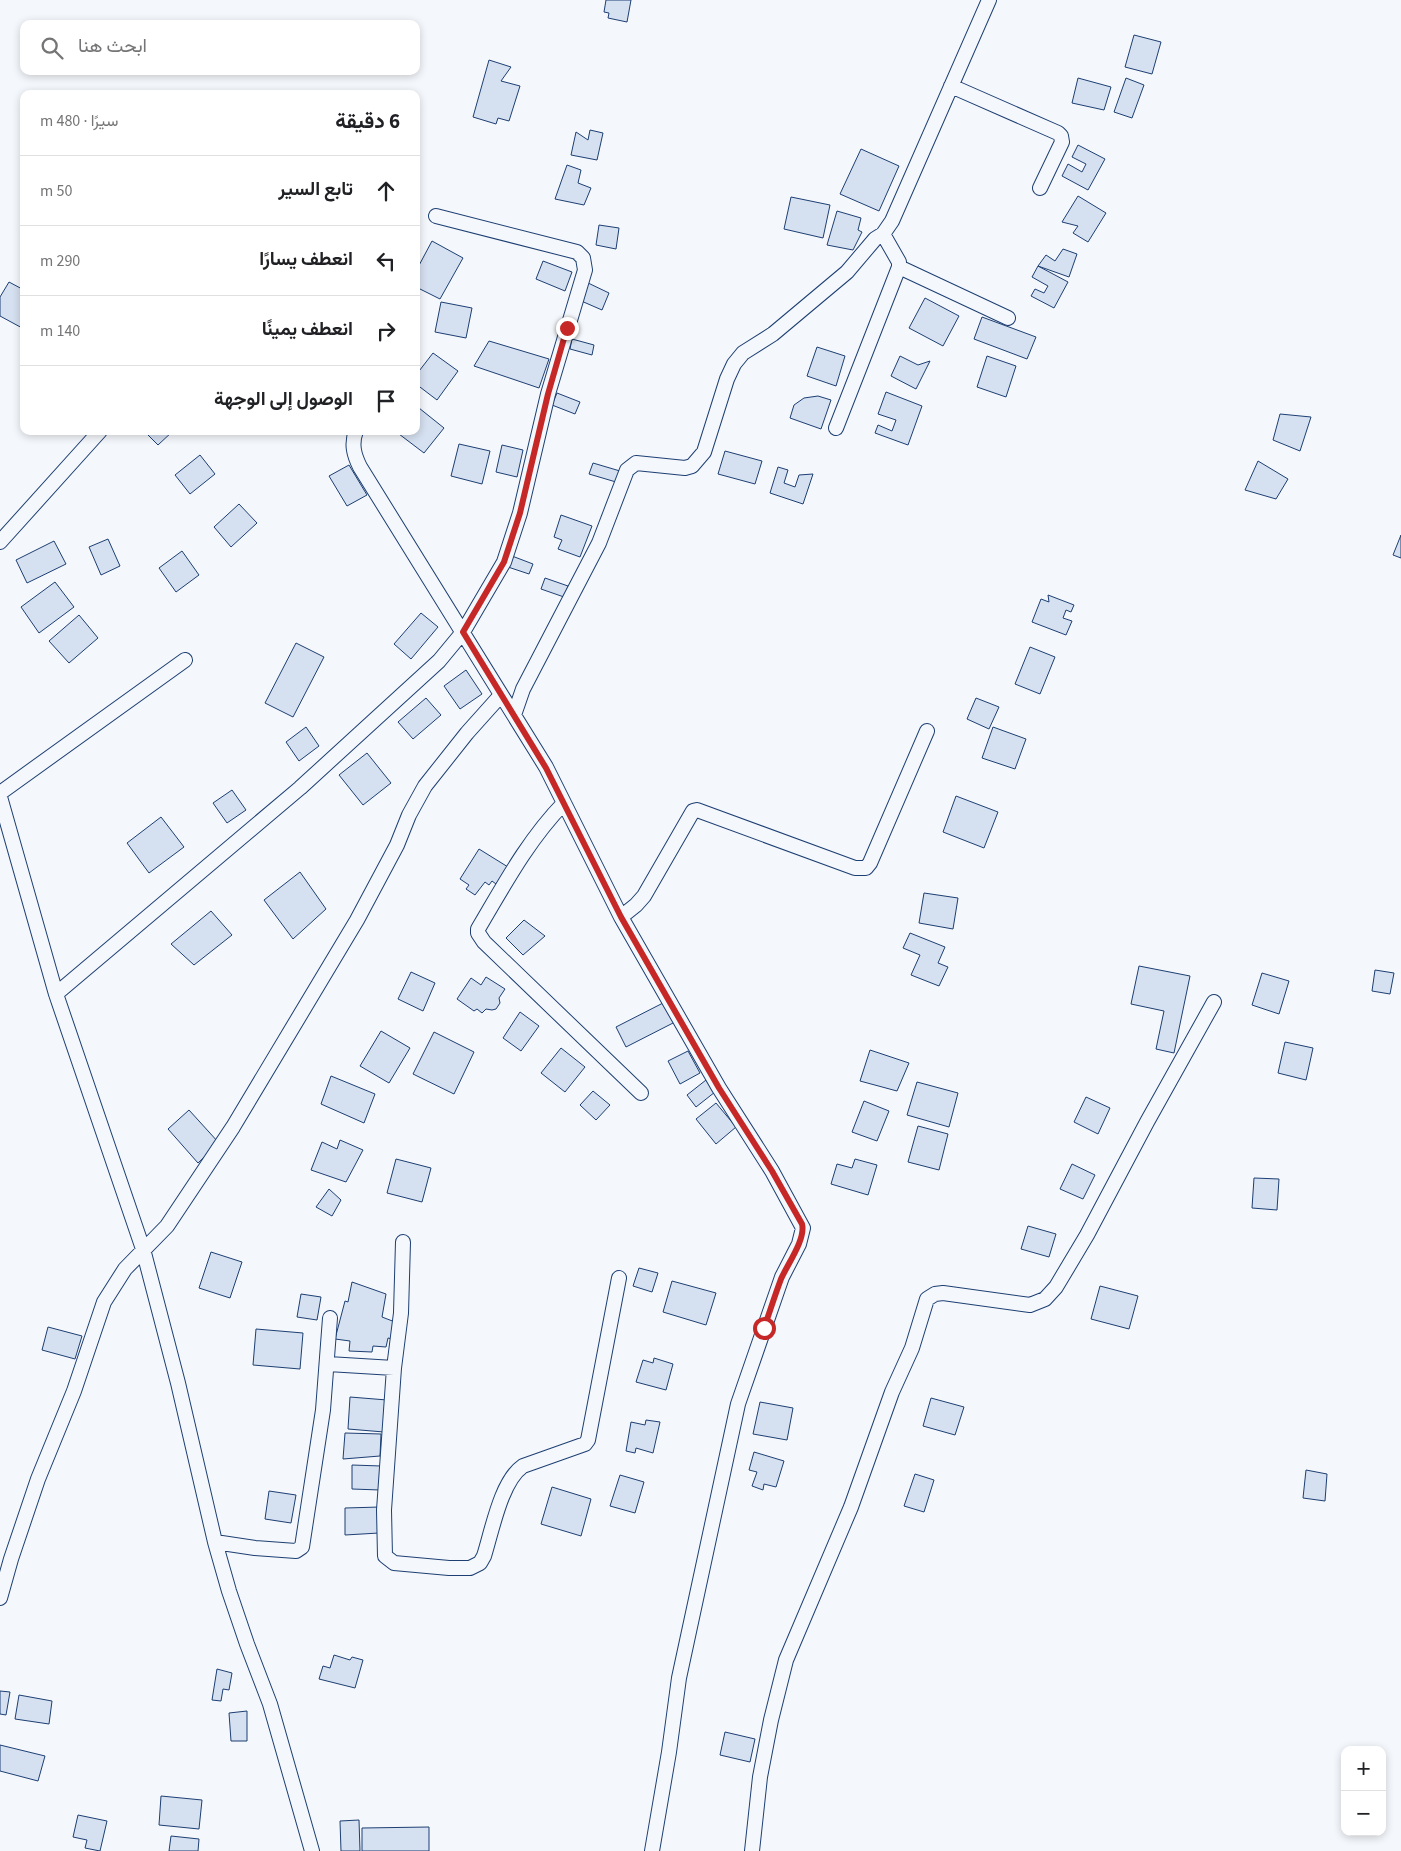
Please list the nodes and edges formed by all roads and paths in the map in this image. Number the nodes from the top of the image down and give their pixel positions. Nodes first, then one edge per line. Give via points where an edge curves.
1 (989, 0) edge
2 (952, 86) junction
3 (1040, 188) dead end
4 (436, 216) dead end
5 (883, 234) junction
6 (899, 267) junction
7 (1008, 318) dead end
8 (836, 428) dead end
9 (96, 435) edge
10 (354, 435) edge
11 (0, 542) edge
12 (463, 632) junction
13 (185, 660) dead end
14 (501, 695) junction
15 (514, 715) junction
16 (927, 731) dead end
17 (0, 792) edge
18 (0, 797) edge
19 (564, 803) junction
20 (621, 917) junction
21 (56, 994) junction
22 (1214, 1002) dead end
23 (641, 1093) dead end
24 (403, 1242) dead end
25 (143, 1250) junction
26 (619, 1278) dead end
27 (330, 1318) dead end
28 (328, 1364) junction
29 (394, 1368) junction
30 (215, 1542) junction
31 (0, 1598) edge
32 (312, 1851) edge
33 (652, 1851) edge
34 (752, 1851) edge

1 - 2 street
2 - 3 street via 1061,136 1062,142
2 - 5 street via 892,221
4 - 12 street via 577,252 586,263 504,562
5 - 6 street
5 - 15 street via 874,239 834,284 773,334 743,353 727,379 704,452 692,466 636,463 627,470 599,543 526,682
6 - 7 street
6 - 8 street
9 - 11 street
10 - 12 street via 353,450 360,467
12 - 14 street
12 - 21 street via 439,661 300,788
13 - 17 street
14 - 15 street
14 - 25 street via 424,786 357,920 243,1111 167,1226
15 - 19 street
16 - 20 street via 866,868 855,868 697,810 693,811 644,896
18 - 21 street
19 - 20 street
19 - 23 street via 548,819 516,865 478,933
20 - 33 street via 803,1228 799,1244 782,1277 738,1404 678,1678
21 - 25 street
22 - 34 street via 1087,1235 1056,1287 1045,1299 1030,1305 943,1293 927,1299 912,1348 892,1392 851,1507 786,1660 762,1768
24 - 29 street via 401,1313
25 - 30 street
25 - 31 street via 104,1302 74,1391 38,1479
26 - 29 street via 586,1444 523,1466 512,1475 484,1556 480,1563 470,1568 394,1562 385,1556 384,1510
27 - 28 street
28 - 29 street
28 - 30 street via 302,1547 296,1551
30 - 32 street via 270,1704

